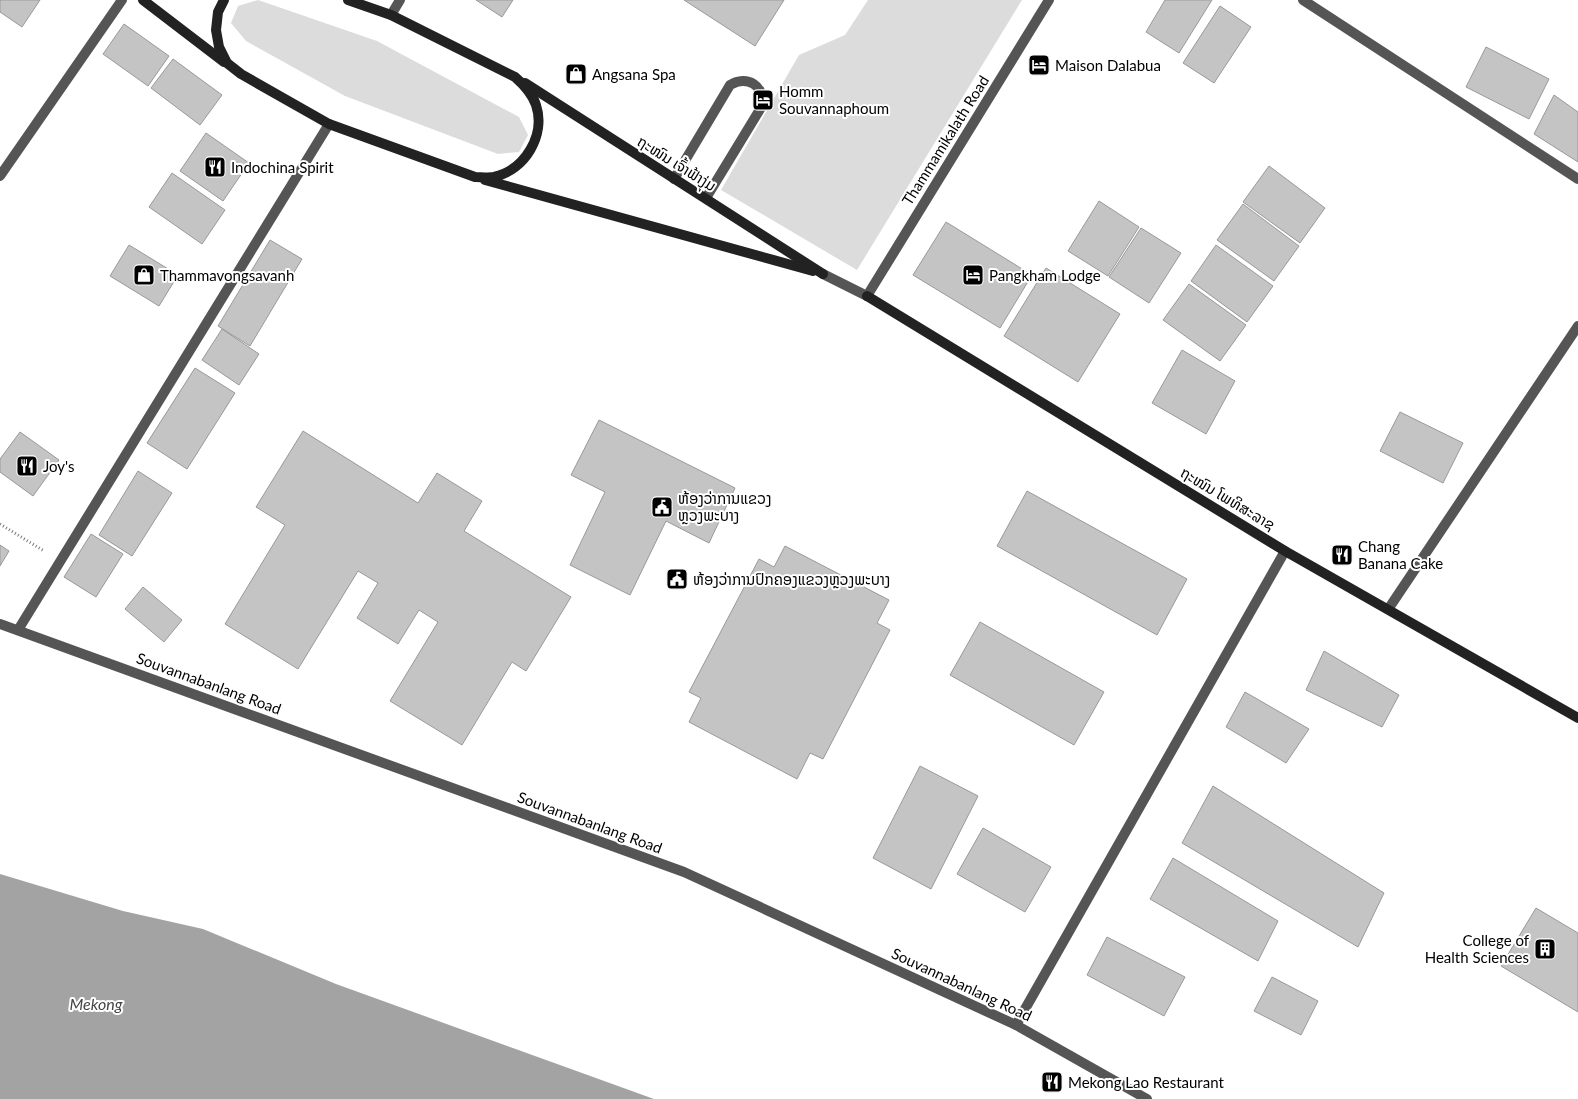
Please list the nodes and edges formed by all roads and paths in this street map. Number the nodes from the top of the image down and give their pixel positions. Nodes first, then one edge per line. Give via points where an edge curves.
1 (122, 0) edge
2 (143, 0) edge
3 (224, 0) edge
4 (348, 0) edge
5 (400, 0) edge
6 (1049, 0) edge
7 (1303, 0) edge
8 (391, 15) junction
9 (241, 74) junction
10 (515, 77) junction
11 (329, 124) junction
12 (0, 176) edge
13 (475, 177) junction
14 (674, 179) junction
15 (1578, 179) edge
16 (706, 198) junction
17 (824, 274) junction
18 (867, 296) junction
19 (1578, 326) edge
20 (0, 524) edge
21 (1285, 551) junction
22 (61, 561) junction
23 (1389, 608) junction
24 (0, 624) edge
25 (18, 630) junction
26 (1578, 718) edge
27 (1016, 1024) junction
28 (1147, 1099) edge

1 - 12 street
2 - 9 main road, ຖະໜົນ ເຈົ້າຟ້າງຸ່ມ
3 - 9 main road, ຖະໜົນ ເຈົ້າຟ້າງຸ່ມ via 218,12 216,30 219,47 227,63
4 - 8 main road, ຖະໜົນ ເຈົ້າຟ້າງຸ່ມ
5 - 8 street
6 - 18 street, Thammamikalath Road
7 - 15 street
8 - 10 main road, ຖະໜົນ ເຈົ້າຟ້າງຸ່ມ
9 - 11 main road, ຖະໜົນ ເຈົ້າຟ້າງຸ່ມ
10 - 13 main road, ຖະໜົນ ເຈົ້າຟ້າງຸ່ມ via 528,89 536,105 538,123 535,140 526,157 511,170 494,177
10 - 14 main road, ຖະໜົນ ເຈົ້າຟ້າງຸ່ມ
11 - 13 main road, ຖະໜົນ ເຈົ້າຟ້າງຸ່ມ
11 - 22 street
13 - 17 main road, ຖະໜົນ ເຈົ້າຟ້າງຸ່ມ
14 - 16 main road, ຖະໜົນ ເຈົ້າຟ້າງຸ່ມ
14 - 16 street via 730,85 742,80 754,83 762,93 762,106
16 - 17 main road, ຖະໜົນ ເຈົ້າຟ້າງຸ່ມ
17 - 18 street, ຖະໜົນ ເຈົ້າຟ້າງຸ່ມ
18 - 21 main road, ຖະໜົນ ໂພທິສະລາຊ
19 - 23 street
20 - 22 path
21 - 23 main road, ຖະໜົນ ໂພທິສະລາຊ
21 - 27 street
22 - 25 street
23 - 26 main road, ຖະໜົນ ໂພທິສະລາຊ
24 - 25 street, Souvannabanlang Road
25 - 27 street, Souvannabanlang Road via 684,872
27 - 28 street, Souvannabanlang Road

